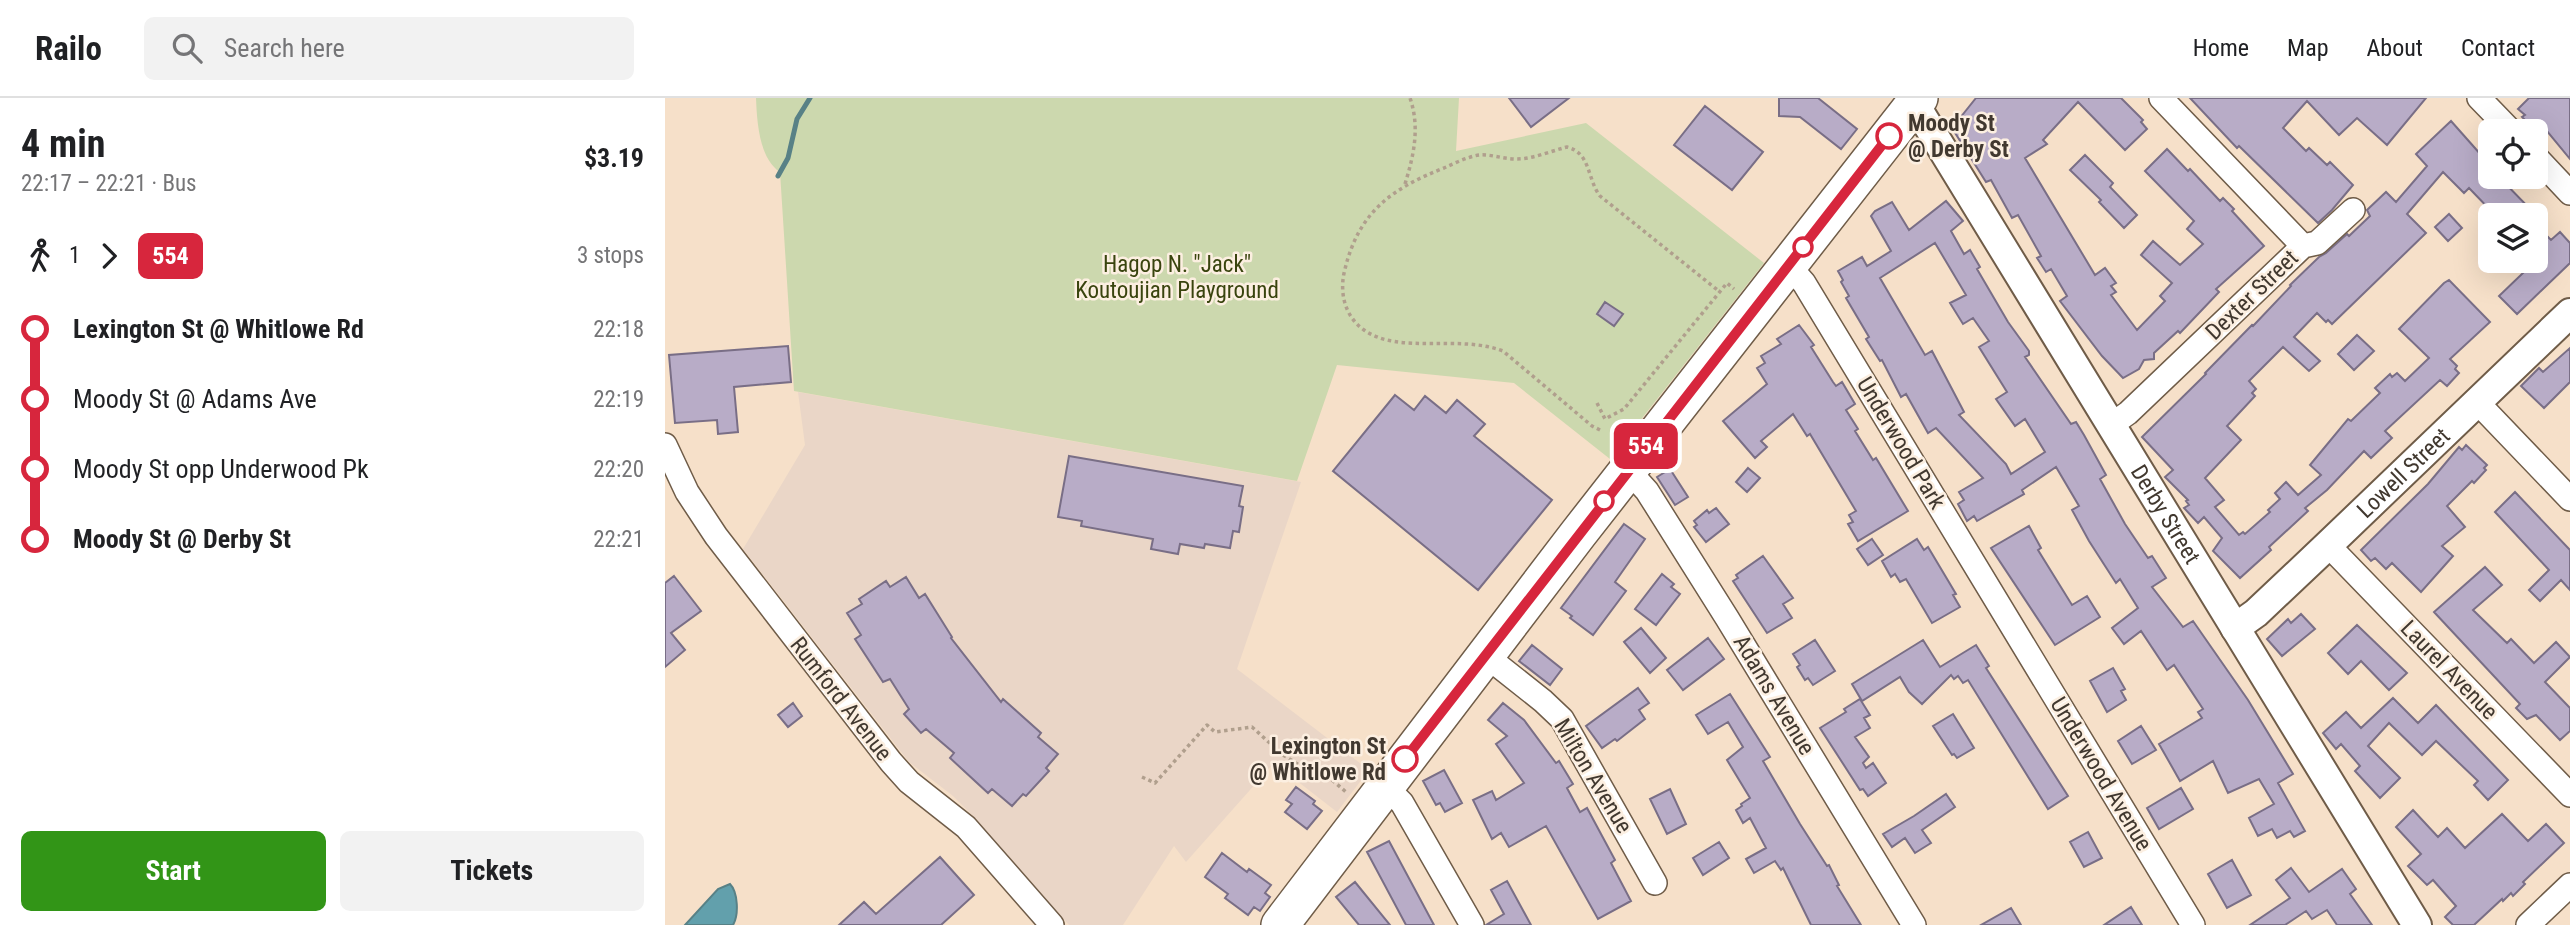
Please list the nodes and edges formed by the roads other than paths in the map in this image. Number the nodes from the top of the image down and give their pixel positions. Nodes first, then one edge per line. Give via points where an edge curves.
1 (2161, 98) edge
2 (2479, 98) edge
3 (1915, 100) edge
4 (2499, 119) edge
5 (2548, 170) edge
6 (2570, 193) edge
7 (2353, 210) dead end
8 (2302, 246) junction
9 (1788, 265) junction
10 (2570, 313) edge
11 (2478, 403) junction
12 (2111, 425) junction
13 (665, 445) edge
14 (1629, 470) junction
15 (2570, 499) edge
16 (2328, 545) junction
17 (2010, 623) joint
18 (2235, 628) junction
19 (1485, 654) junction
20 (1385, 786) junction
21 (2570, 795) edge
22 (1655, 883) dead end
23 (2570, 885) edge
24 (1052, 925) edge
25 (1280, 925) edge
26 (1472, 925) edge
27 (1914, 925) edge
28 (2193, 925) edge
29 (2417, 925) edge
30 (2528, 925) edge

1 - 8 street, Dexter Street
2 - 4 street
3 - 9 main road
3 - 12 street, Derby Street
5 - 6 street
7 - 8 street via 2317,243
8 - 12 street, Dexter Street
9 - 14 main road
9 - 17 street, Underwood Park via 1804,283
10 - 11 street, Lowell Street
11 - 15 street
11 - 16 street, Lowell Street
12 - 18 street, Derby Street
13 - 24 street, Rumford Avenue via 687,492 729,555 891,762 966,827
14 - 19 main road
14 - 27 street, Adams Avenue via 1727,618
16 - 18 street, Lowell Street
16 - 21 street, Laurel Avenue
17 - 28 street, Underwood Avenue
18 - 29 street, Derby Street
19 - 20 main road
19 - 22 street, Milton Avenue via 1543,701 1569,729
20 - 25 main road
20 - 26 street via 1402,803
23 - 30 street

